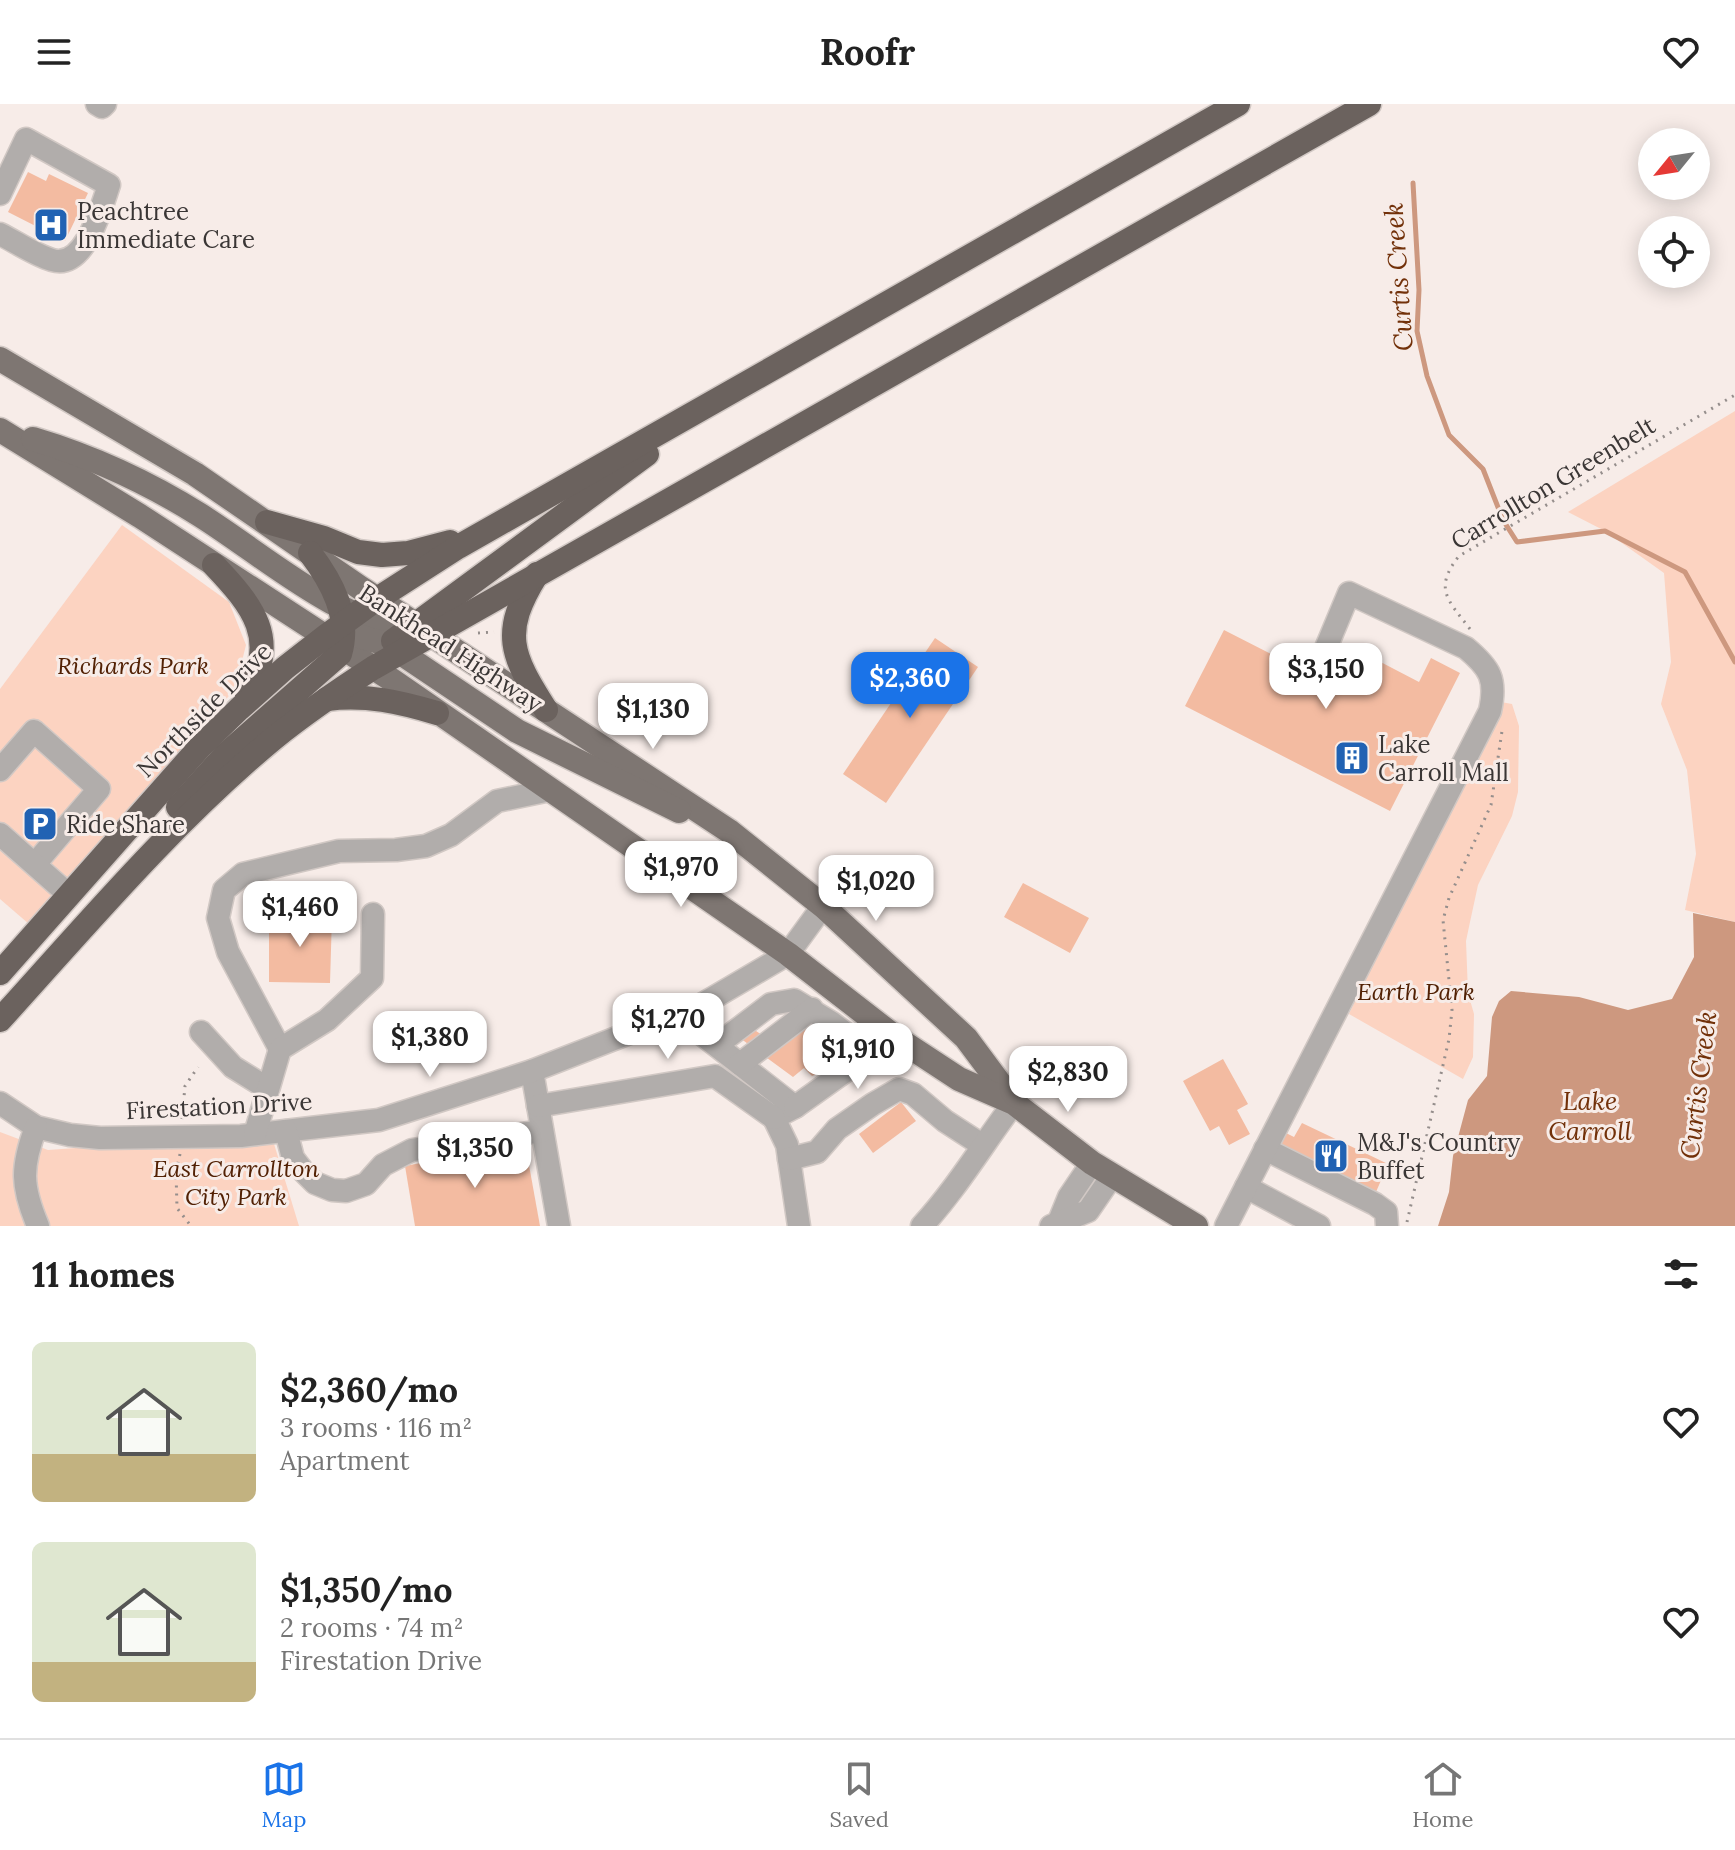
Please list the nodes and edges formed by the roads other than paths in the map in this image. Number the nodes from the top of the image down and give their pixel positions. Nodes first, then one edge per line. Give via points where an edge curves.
1 (97, 104) edge
2 (105, 104) edge
3 (1238, 104) edge
4 (1369, 104) edge
5 (0, 194) edge
6 (0, 234) edge
7 (0, 359) edge
8 (761, 375) junction
9 (0, 430) edge
10 (267, 522) junction
11 (480, 535) junction
12 (310, 553) junction
13 (214, 565) junction
14 (537, 574) junction
15 (377, 599) junction
16 (342, 627) junction
17 (408, 637) junction
18 (1326, 648) dead end
19 (373, 668) junction
20 (325, 700) junction
21 (239, 709) junction
22 (546, 710) junction
23 (437, 713) junction
24 (0, 770) edge
25 (550, 790) junction
26 (0, 834) edge
27 (742, 841) junction
28 (35, 864) junction
29 (124, 883) junction
30 (69, 895) junction
31 (823, 906) junction
32 (373, 914) dead end
33 (788, 954) junction
34 (0, 973) edge
35 (677, 1015) junction
36 (0, 1020) edge
37 (201, 1032) dead end
38 (895, 1037) junction
39 (280, 1049) junction
40 (871, 1053) junction
41 (729, 1055) junction
42 (532, 1071) junction
43 (267, 1088) junction
44 (0, 1103) edge
45 (1014, 1103) junction
46 (538, 1106) junction
47 (795, 1107) junction
48 (774, 1118) junction
49 (36, 1127) junction
50 (286, 1131) junction
51 (542, 1131) junction
52 (255, 1134) junction
53 (982, 1145) junction
54 (1265, 1149) junction
55 (789, 1159) junction
56 (1092, 1163) junction
57 (1112, 1176) junction
58 (1246, 1187) junction
59 (1054, 1225) edge
60 (1191, 1225) edge
61 (38, 1226) edge
62 (559, 1226) edge
63 (799, 1226) edge
64 (922, 1226) edge
65 (1226, 1226) edge
66 (1319, 1226) edge
67 (1387, 1226) edge

1 - 2 street
3 - 8 highway
4 - 14 highway
5 - 6 street via 26,139 109,185 81,249 66,261 53,261
7 - 10 main road, Bankhead Highway via 147,444
8 - 11 highway
8 - 17 highway via 700,415
9 - 13 main road, Bankhead Highway
9 - 16 main road via 66,449 164,494
10 - 11 highway via 382,555
10 - 12 main road, Bankhead Highway
11 - 15 highway
12 - 15 main road, Bankhead Highway
12 - 16 highway via 332,585
13 - 16 main road, Bankhead Highway
13 - 21 highway via 240,593 261,629 258,677
14 - 17 highway
14 - 22 highway via 518,607 514,633 521,668
15 - 16 highway
15 - 17 main road, Bankhead Highway
16 - 17 main road via 377,623
16 - 19 main road, Bankhead Highway
16 - 21 highway, Northside Drive
16 - 29 highway via 336,661 225,755 142,848
17 - 19 highway
17 - 22 main road, Bankhead Highway
17 - 27 main road via 517,731
18 - 54 street via 1349,593 1466,648 1482,661 1494,690 1490,711
19 - 20 highway
19 - 23 main road, Bankhead Highway
20 - 23 highway via 367,697
20 - 29 highway via 224,783
21 - 30 highway, Northside Drive
22 - 27 main road, Bankhead Highway
23 - 25 main road, Bankhead Highway
24 - 28 street via 34,731 99,789
25 - 33 main road, Bankhead Highway
25 - 39 street via 497,801 451,835 426,846 339,851 243,874 224,890 218,918 228,952
26 - 28 street
27 - 31 main road, Bankhead Highway
28 - 30 street
29 - 36 highway
30 - 34 highway, Northside Drive
31 - 33 street, Firestation Drive
31 - 45 main road, Bankhead Highway via 966,1038
32 - 39 street via 372,978 327,1020
33 - 35 street, Firestation Drive
33 - 38 main road, Bankhead Highway
35 - 41 street
35 - 42 street, Firestation Drive
37 - 43 street via 233,1067
38 - 40 street
38 - 45 main road, Bankhead Highway via 959,1079
39 - 43 street
40 - 41 street via 812,1009
40 - 47 street
41 - 47 street
42 - 46 street
42 - 50 street, Firestation Drive via 379,1120
43 - 52 street
44 - 49 street, Firestation Drive
45 - 53 street
45 - 56 main road, Bankhead Highway
46 - 48 street via 715,1076
46 - 51 street
47 - 48 street
48 - 55 street
49 - 52 street, Firestation Drive via 100,1138
49 - 61 street via 23,1174
50 - 51 street via 293,1158 315,1183 346,1191 366,1184 383,1165 412,1150
50 - 52 street, Firestation Drive
51 - 62 street
53 - 55 street via 899,1089 837,1129 817,1152
53 - 64 street
54 - 58 street
54 - 67 street via 1375,1204 1386,1212
55 - 63 street
56 - 57 main road, Bankhead Highway
56 - 59 street
57 - 59 street via 1088,1211
57 - 60 main road, Bankhead Highway
58 - 65 street
58 - 66 street

